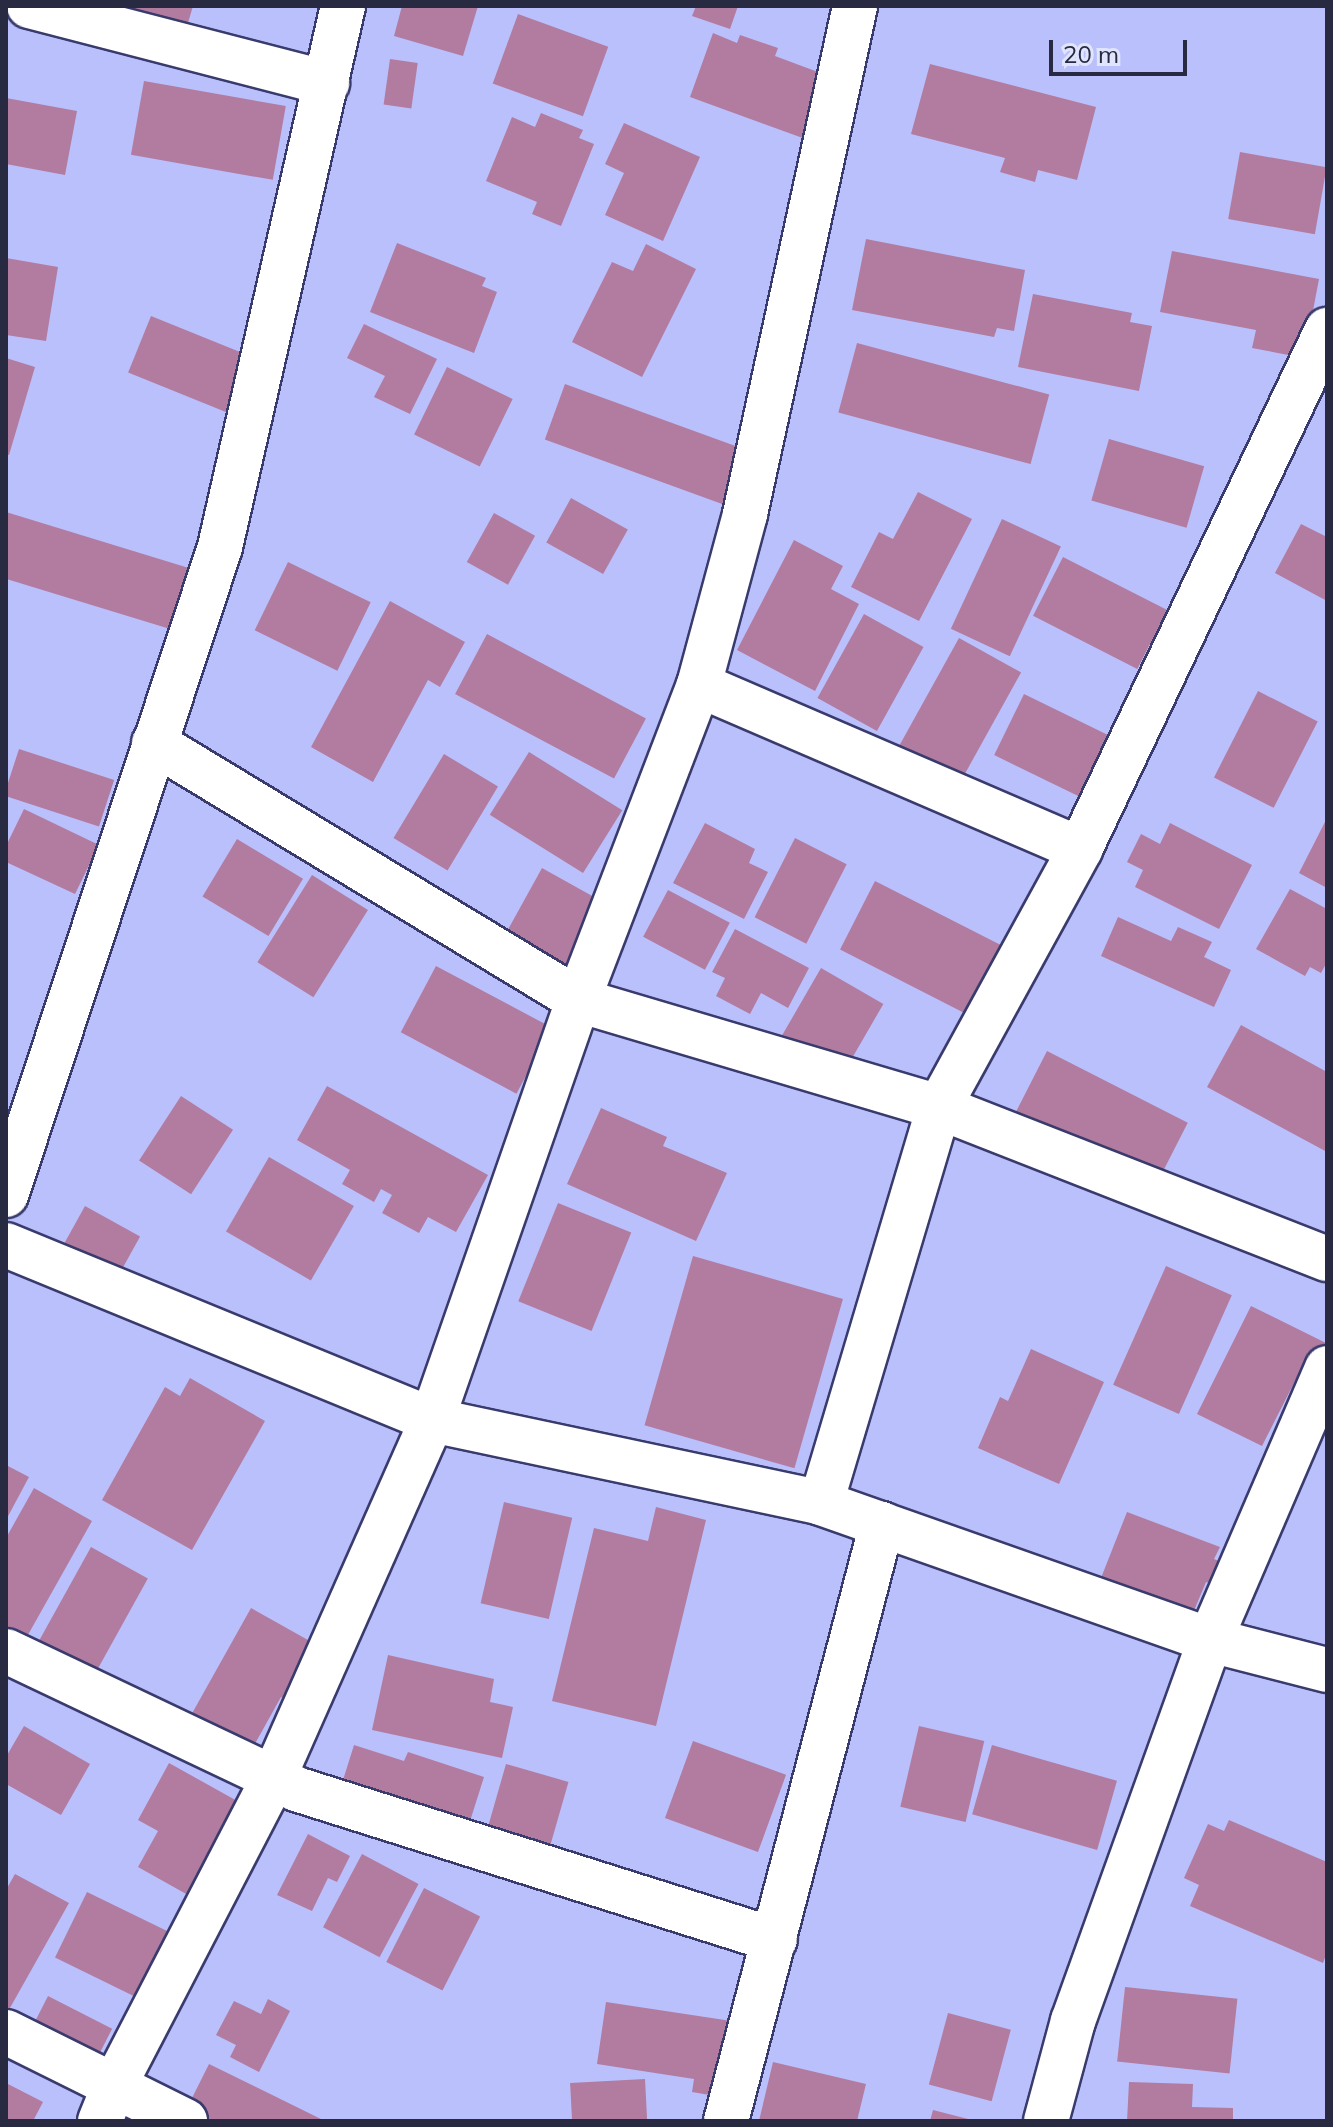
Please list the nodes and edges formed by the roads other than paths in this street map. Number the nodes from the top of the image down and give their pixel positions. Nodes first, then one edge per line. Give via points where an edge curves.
1 (29, 6) edge
2 (343, 6) edge
3 (855, 6) edge
4 (327, 83) junction
5 (1327, 330) edge
6 (699, 685) junction
7 (154, 743) junction
8 (1080, 849) junction
9 (578, 1000) junction
10 (939, 1107) junction
11 (6, 1195) edge
12 (6, 1245) edge
13 (1327, 1259) edge
14 (1327, 1368) edge
15 (432, 1420) junction
16 (821, 1503) junction
17 (882, 1524) junction
18 (1210, 1640) junction
19 (6, 1651) edge
20 (1327, 1670) edge
21 (273, 1779) junction
22 (775, 1940) junction
23 (6, 2032) edge
24 (107, 2103) edge
25 (185, 2121) edge
26 (726, 2121) edge
27 (1046, 2121) edge

1 - 4 street
2 - 4 street
3 - 6 street via 745,514
4 - 7 street via 220,547
5 - 8 street
6 - 8 street
6 - 9 street
7 - 9 street
7 - 11 street
8 - 10 street
9 - 10 street
9 - 15 street
10 - 13 street
10 - 16 street
12 - 15 street
14 - 18 street
15 - 16 street
15 - 21 street
16 - 17 street
17 - 18 street
17 - 22 street
18 - 20 street
18 - 27 street via 1073,2021
19 - 21 street
21 - 22 street
21 - 24 street
22 - 26 street
23 - 24 street
24 - 25 street

